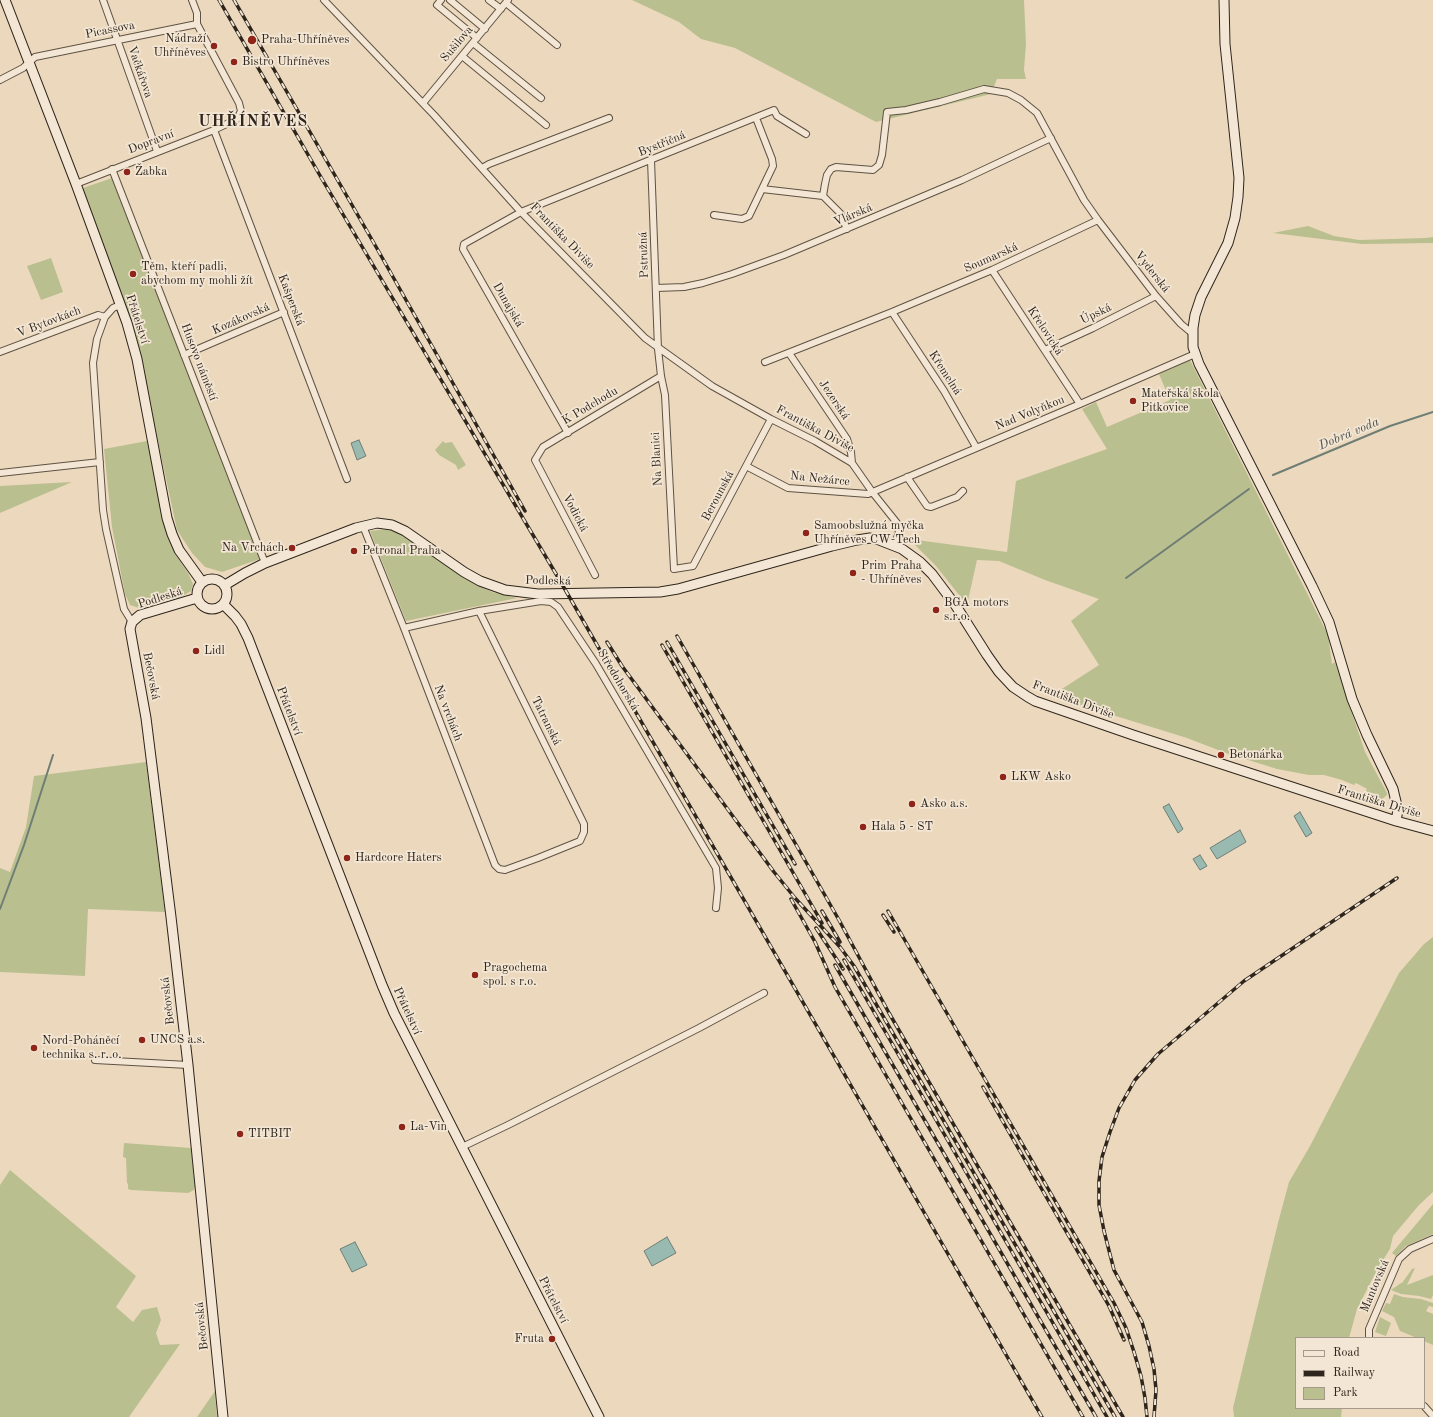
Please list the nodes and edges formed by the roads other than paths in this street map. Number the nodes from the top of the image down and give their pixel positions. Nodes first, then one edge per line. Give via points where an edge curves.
1 (5, 0) edge
2 (103, 0) edge
3 (192, 0) edge
4 (324, 0) edge
5 (441, 0) edge
6 (450, 0) edge
7 (489, 0) edge
8 (1224, 0) edge
9 (507, 1) edge
10 (501, 9) junction
11 (197, 24) junction
12 (485, 29) junction
13 (117, 39) junction
14 (475, 40) junction
15 (558, 45) dead end
16 (462, 56) junction
17 (29, 62) junction
18 (0, 80) edge
19 (541, 98) dead end
20 (423, 103) junction
21 (609, 118) dead end
22 (756, 118) junction
23 (546, 125) dead end
24 (214, 130) junction
25 (806, 134) dead end
26 (1051, 138) junction
27 (157, 151) junction
28 (651, 160) junction
29 (482, 168) junction
30 (112, 169) junction
31 (76, 184) junction
32 (762, 189) junction
33 (823, 196) junction
34 (521, 212) junction
35 (714, 215) dead end
36 (1098, 220) junction
37 (847, 229) junction
38 (992, 270) junction
39 (656, 288) junction
40 (1156, 296) junction
41 (120, 305) junction
42 (284, 312) junction
43 (892, 312) junction
44 (105, 317) junction
45 (1192, 334) junction
46 (658, 349) junction
47 (1045, 350) junction
48 (0, 352) edge
49 (789, 352) junction
50 (1195, 354) junction
51 (184, 355) junction
52 (765, 362) dead end
53 (661, 376) junction
54 (1080, 404) junction
55 (771, 419) junction
56 (568, 433) junction
57 (976, 447) junction
58 (535, 460) joint
59 (100, 462) junction
60 (852, 463) junction
61 (746, 466) junction
62 (0, 473) edge
63 (907, 477) junction
64 (347, 479) dead end
65 (963, 491) dead end
66 (873, 493) junction
67 (363, 526) junction
68 (894, 545) junction
69 (265, 563) junction
70 (674, 569) joint
71 (595, 575) dead end
72 (202, 582) junction
73 (225, 585) junction
74 (197, 598) junction
75 (223, 604) junction
76 (479, 611) junction
77 (132, 622) junction
78 (404, 628) junction
79 (1396, 821) junction
80 (1433, 831) edge
81 (580, 841) joint
82 (716, 908) dead end
83 (764, 993) dead end
84 (95, 1060) dead end
85 (188, 1065) junction
86 (462, 1147) junction
87 (1433, 1239) edge
88 (1369, 1337) edge
89 (1425, 1407) edge
90 (1433, 1416) edge
91 (223, 1417) edge
92 (599, 1417) edge

1 - 17 main road, Přátelství
2 - 13 street, Vačkářova
3 - 11 street via 197,13
4 - 20 street, Františka Diviše
5 - 14 street via 437,5
6 - 12 street
7 - 10 street
8 - 45 main road via 1239,178 1238,197 1231,235 1225,252 1201,297
9 - 10 street, Sušilova
9 - 15 street
10 - 12 street, Sušilova
11 - 13 street, Picassova
11 - 24 street, Dopravní via 241,111 237,119
12 - 14 street, Sušilova
13 - 17 street, Picassova via 35,57
13 - 27 street, Vačkářova
14 - 16 street, Sušilova
14 - 19 street
16 - 20 street, Sušilova
16 - 23 street
17 - 18 street, Picassova
17 - 31 main road, Přátelství
20 - 29 street, Františka Diviše
21 - 29 street
22 - 25 street, Bystřičná via 774,110 776,116
22 - 28 street, Bystřičná
22 - 32 street via 773,166
24 - 27 street, Dopravní
24 - 42 street, Kašperská
26 - 33 street, Vyderská via 1037,113 1021,100 1002,91 984,89 940,102 887,112 879,165 873,170 836,167 831,169
26 - 36 street, Vyderská via 1084,200
26 - 37 street, Vlárská via 962,180
27 - 30 street, Dopravní
28 - 34 street, Bystřičná
28 - 39 street, Pstružná
29 - 34 street, Františka Diviše
30 - 31 street, Dopravní
30 - 51 street, Husovo náměstí
31 - 41 main road, Přátelství
32 - 33 street
32 - 35 street via 748,216 742,219
33 - 37 street via 840,213
34 - 46 street, Františka Diviše
34 - 56 street, Dunajská via 464,244 463,249
36 - 38 street, Soumarská
36 - 40 street, Vyderská
37 - 39 street, Vlárská via 725,276 684,287
38 - 43 street, Soumarská
38 - 47 street, Křelovická
39 - 46 street, Pstružná
40 - 45 street, Vyderská
40 - 47 street, Úpská
41 - 44 street via 113,308
41 - 72 main road, Přátelství via 137,359 167,518 179,550
42 - 51 street, Kozákovská
42 - 64 street, Kašperská
43 - 49 street, Soumarská
43 - 57 street, Křemelná via 944,391
44 - 48 street, V Bytovkách via 98,314
44 - 59 street, Bečovská via 93,363
45 - 50 main road
46 - 53 street, Na Blanici
46 - 55 street, Františka Diviše via 712,386
47 - 54 street, Křelovická
49 - 52 street, Soumarská
49 - 60 street, Jezerská via 847,438
50 - 54 street, Nad Volyňkou
50 - 79 main road via 1329,622 1352,699 1392,789 1398,810
51 - 69 street, Husovo náměstí
53 - 56 street, K Podchodu
53 - 70 street, Na Blanici via 665,396
54 - 57 street, Nad Volyňkou
55 - 60 street, Františka Diviše
55 - 61 street, Berounská
56 - 58 street, K Podchodu via 542,447
57 - 63 street, Nad Volyňkou
58 - 71 street, Vodická
59 - 62 street
59 - 77 street, Bečovská via 106,529 124,608
60 - 66 street, Františka Diviše
61 - 66 street, Na Nežárce via 788,488
61 - 70 street, Berounská via 694,566
63 - 65 street via 927,506 932,507 957,497
63 - 66 street, Nad Volyňkou
66 - 68 street, Františka Diviše via 897,523 899,533
67 - 68 main road, Podleská via 377,523 398,527 476,579 505,590 534,593 660,592 857,540 870,538
67 - 69 main road, Podleská
67 - 78 street, Na vrchách
68 - 79 main road, Františka Diviše via 920,562 932,574 956,606 998,672 1013,687 1035,701
69 - 73 main road, Podleská
72 - 73 main road via 206,579 215,579
72 - 74 main road via 196,591
73 - 75 main road via 227,593
74 - 75 main road via 202,606 209,609
74 - 77 main road, Podleská via 144,613
75 - 86 main road, Přátelství via 238,620 248,638 382,985
76 - 78 street, Středohorská
76 - 81 street, Tatranská via 584,824
76 - 82 street, Středohorská via 542,601 551,602 558,607 596,664 716,868
77 - 85 main road, Bečovská via 131,637 146,718
78 - 81 street, Na vrchách via 494,865 504,870
79 - 80 main road, Františka Diviše
83 - 86 street
84 - 85 street
85 - 91 main road, Bečovská
86 - 92 main road, Přátelství
87 - 88 street, Mantovská via 1410,1249 1399,1259 1369,1329
89 - 90 street

